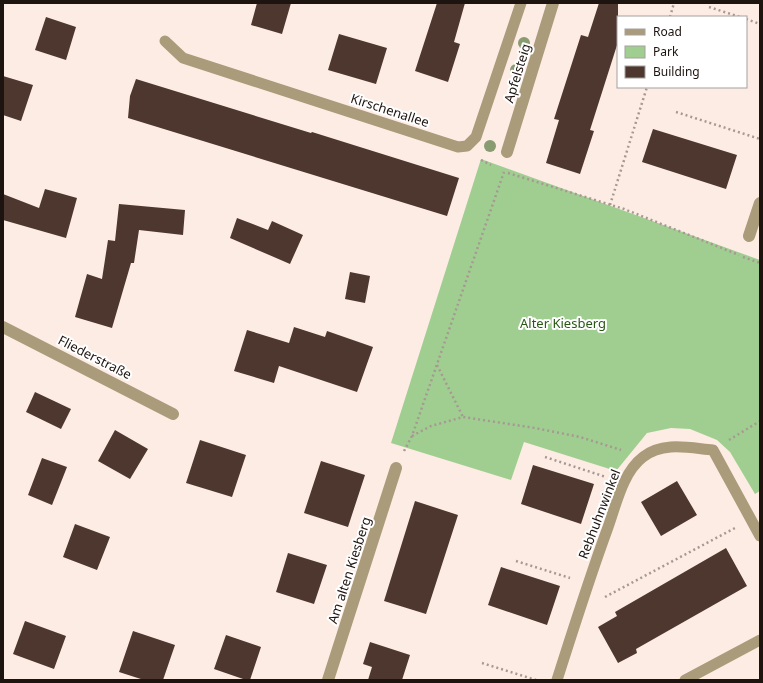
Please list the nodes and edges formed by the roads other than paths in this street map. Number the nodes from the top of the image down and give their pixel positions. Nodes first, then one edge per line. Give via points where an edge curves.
1 (520, 3) edge
2 (553, 3) edge
3 (165, 41) dead end
4 (507, 152) road end
5 (760, 203) edge
6 (749, 236) dead end
7 (3, 327) edge
8 (173, 414) dead end
9 (396, 468) road end
10 (760, 536) edge
11 (760, 640) edge
12 (328, 680) edge
13 (558, 680) edge
14 (685, 680) edge

1 - 3 lane, Kirschenallee via 476,137 467,146 458,147 183,58
2 - 4 street, Apfelsteig
5 - 6 street
7 - 8 street, Fliederstraße
9 - 12 street, Am alten Kiesberg
10 - 13 lane, Rebhuhnwinkel via 713,450 672,446 656,449 643,457 632,467 624,483 588,582
11 - 14 lane

